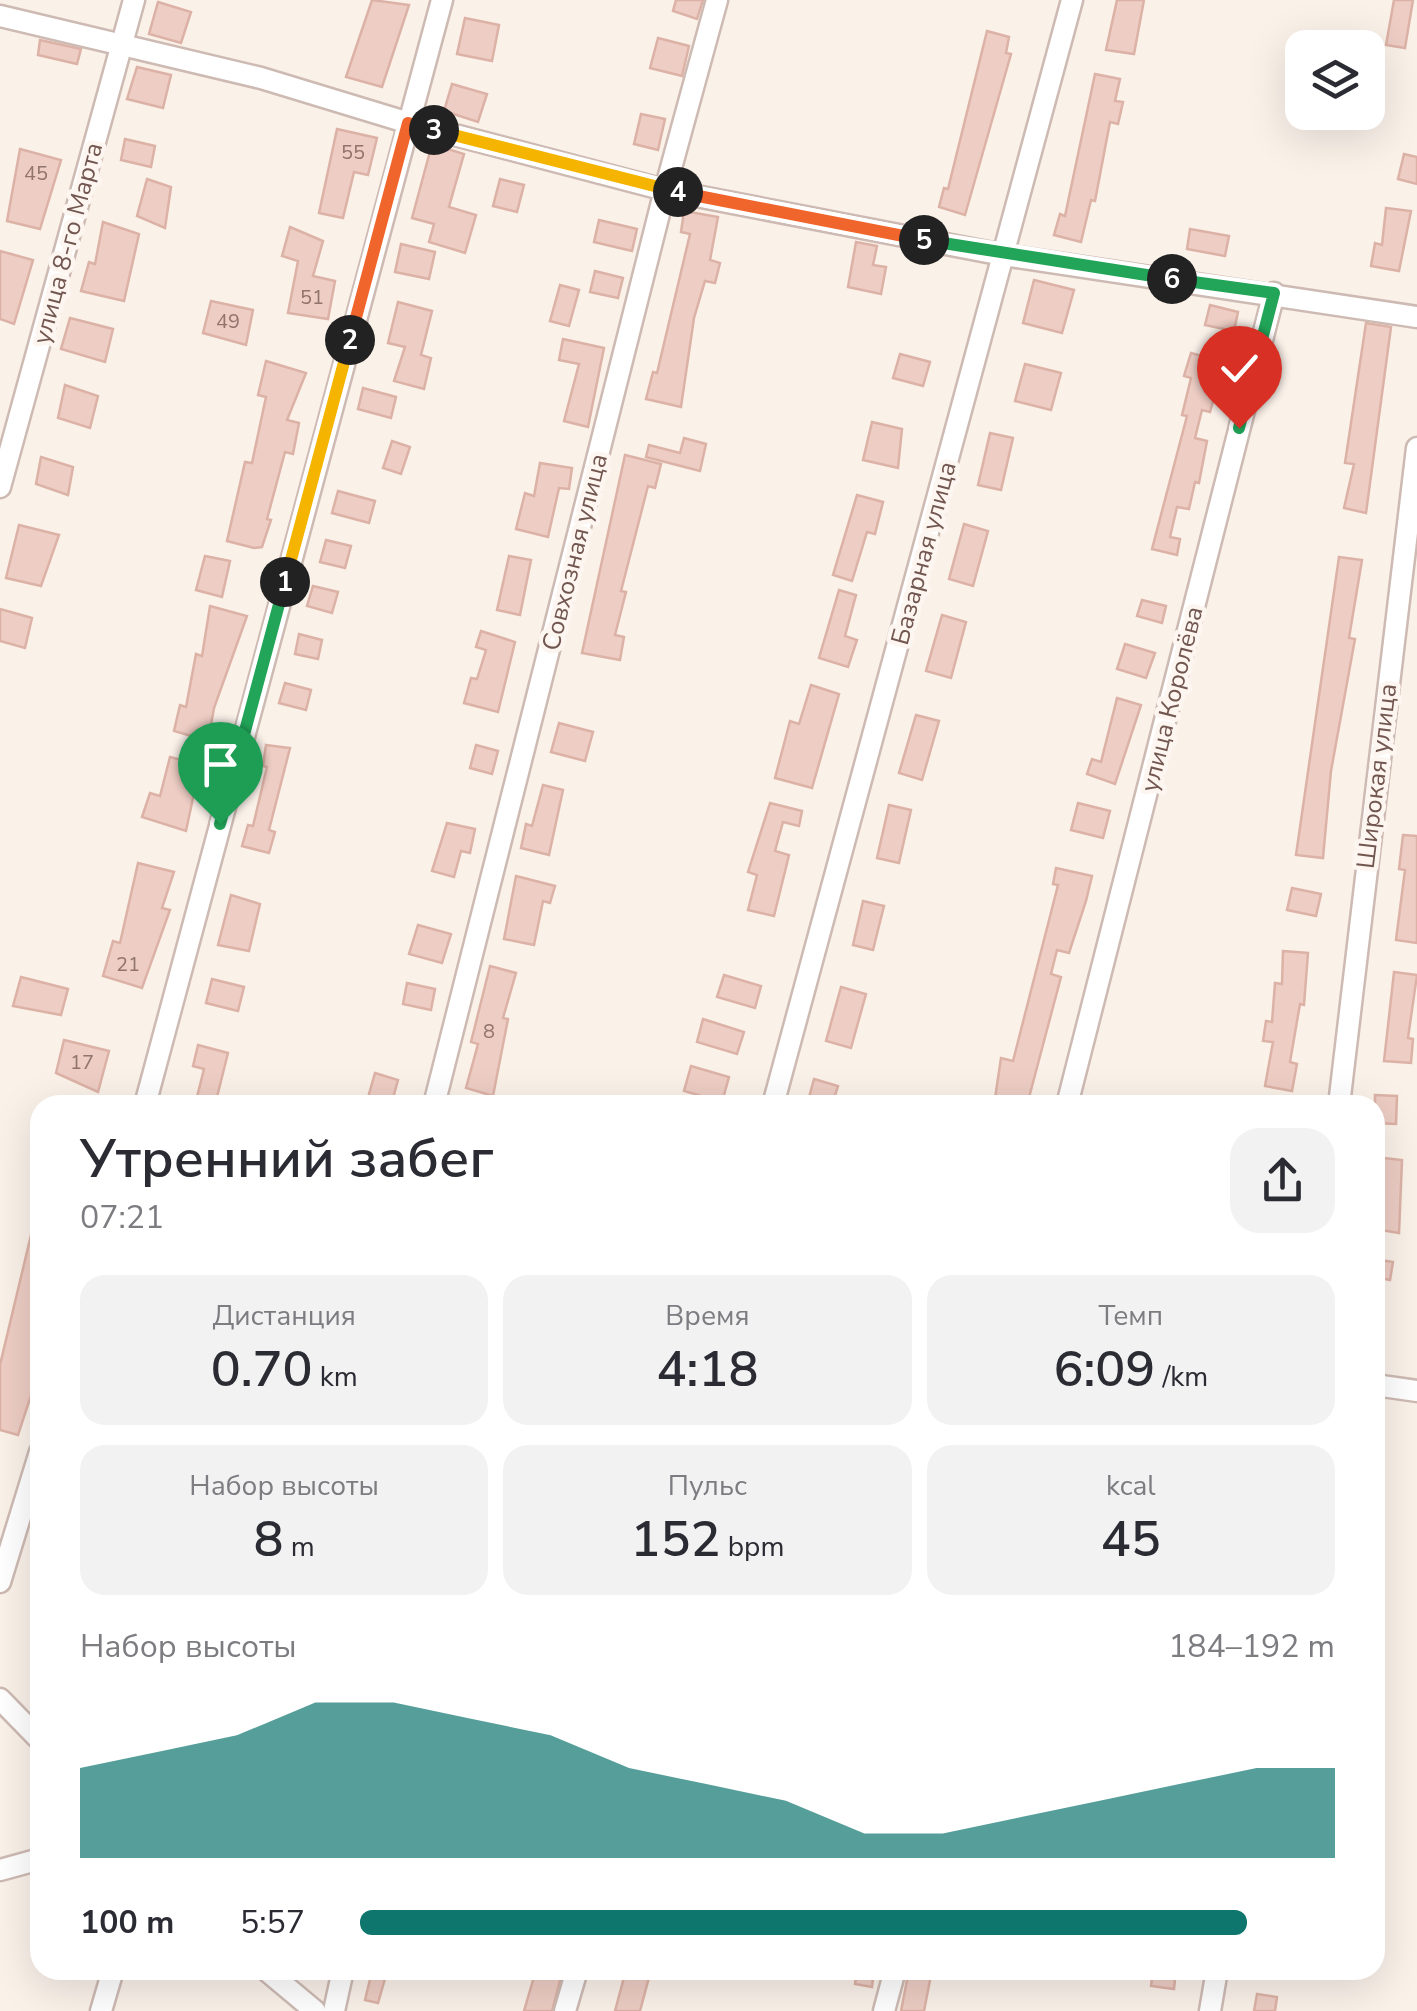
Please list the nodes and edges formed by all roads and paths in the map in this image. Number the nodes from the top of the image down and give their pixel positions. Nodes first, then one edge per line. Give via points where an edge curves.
1 (134, 0) edge
2 (442, 0) edge
3 (718, 0) edge
4 (1072, 0) edge
5 (0, 16) edge
6 (121, 46) junction
7 (408, 123) junction
8 (665, 190) junction
9 (1004, 255) junction
10 (1274, 293) junction
11 (1417, 317) edge
12 (1417, 448) edge
13 (0, 487) edge
14 (148, 1095) edge
15 (437, 1095) edge
16 (776, 1095) edge
17 (1070, 1095) edge
18 (1339, 1095) edge
19 (1385, 1386) edge
20 (1417, 1391) edge
21 (30, 1484) edge
22 (0, 1582) edge
23 (0, 1699) edge
24 (30, 1730) edge
25 (30, 1862) edge
26 (0, 1870) edge
27 (111, 1980) edge
28 (278, 1980) edge
29 (341, 1980) edge
30 (574, 1980) edge
31 (892, 1980) edge
32 (1215, 1980) edge
33 (101, 2011) edge
34 (315, 2011) edge
35 (334, 2011) edge
36 (565, 2011) edge
37 (884, 2011) edge
38 (1210, 2011) edge

1 - 6 street, улица 8-го Марта
2 - 7 street
3 - 8 street, Совхозная улица
4 - 9 street, Базарная улица
5 - 6 street
6 - 7 street via 261,78
6 - 13 street, улица 8-го Марта
7 - 8 street
7 - 14 street
8 - 9 street
8 - 15 street, Совхозная улица
9 - 10 street
9 - 16 street, Базарная улица
10 - 11 street
10 - 17 street, улица Королёва
12 - 18 street, Широкая улица
19 - 20 street
21 - 22 street
23 - 24 street
25 - 26 street
27 - 33 street
28 - 34 street
29 - 35 street
30 - 36 street
31 - 37 street
32 - 38 street

